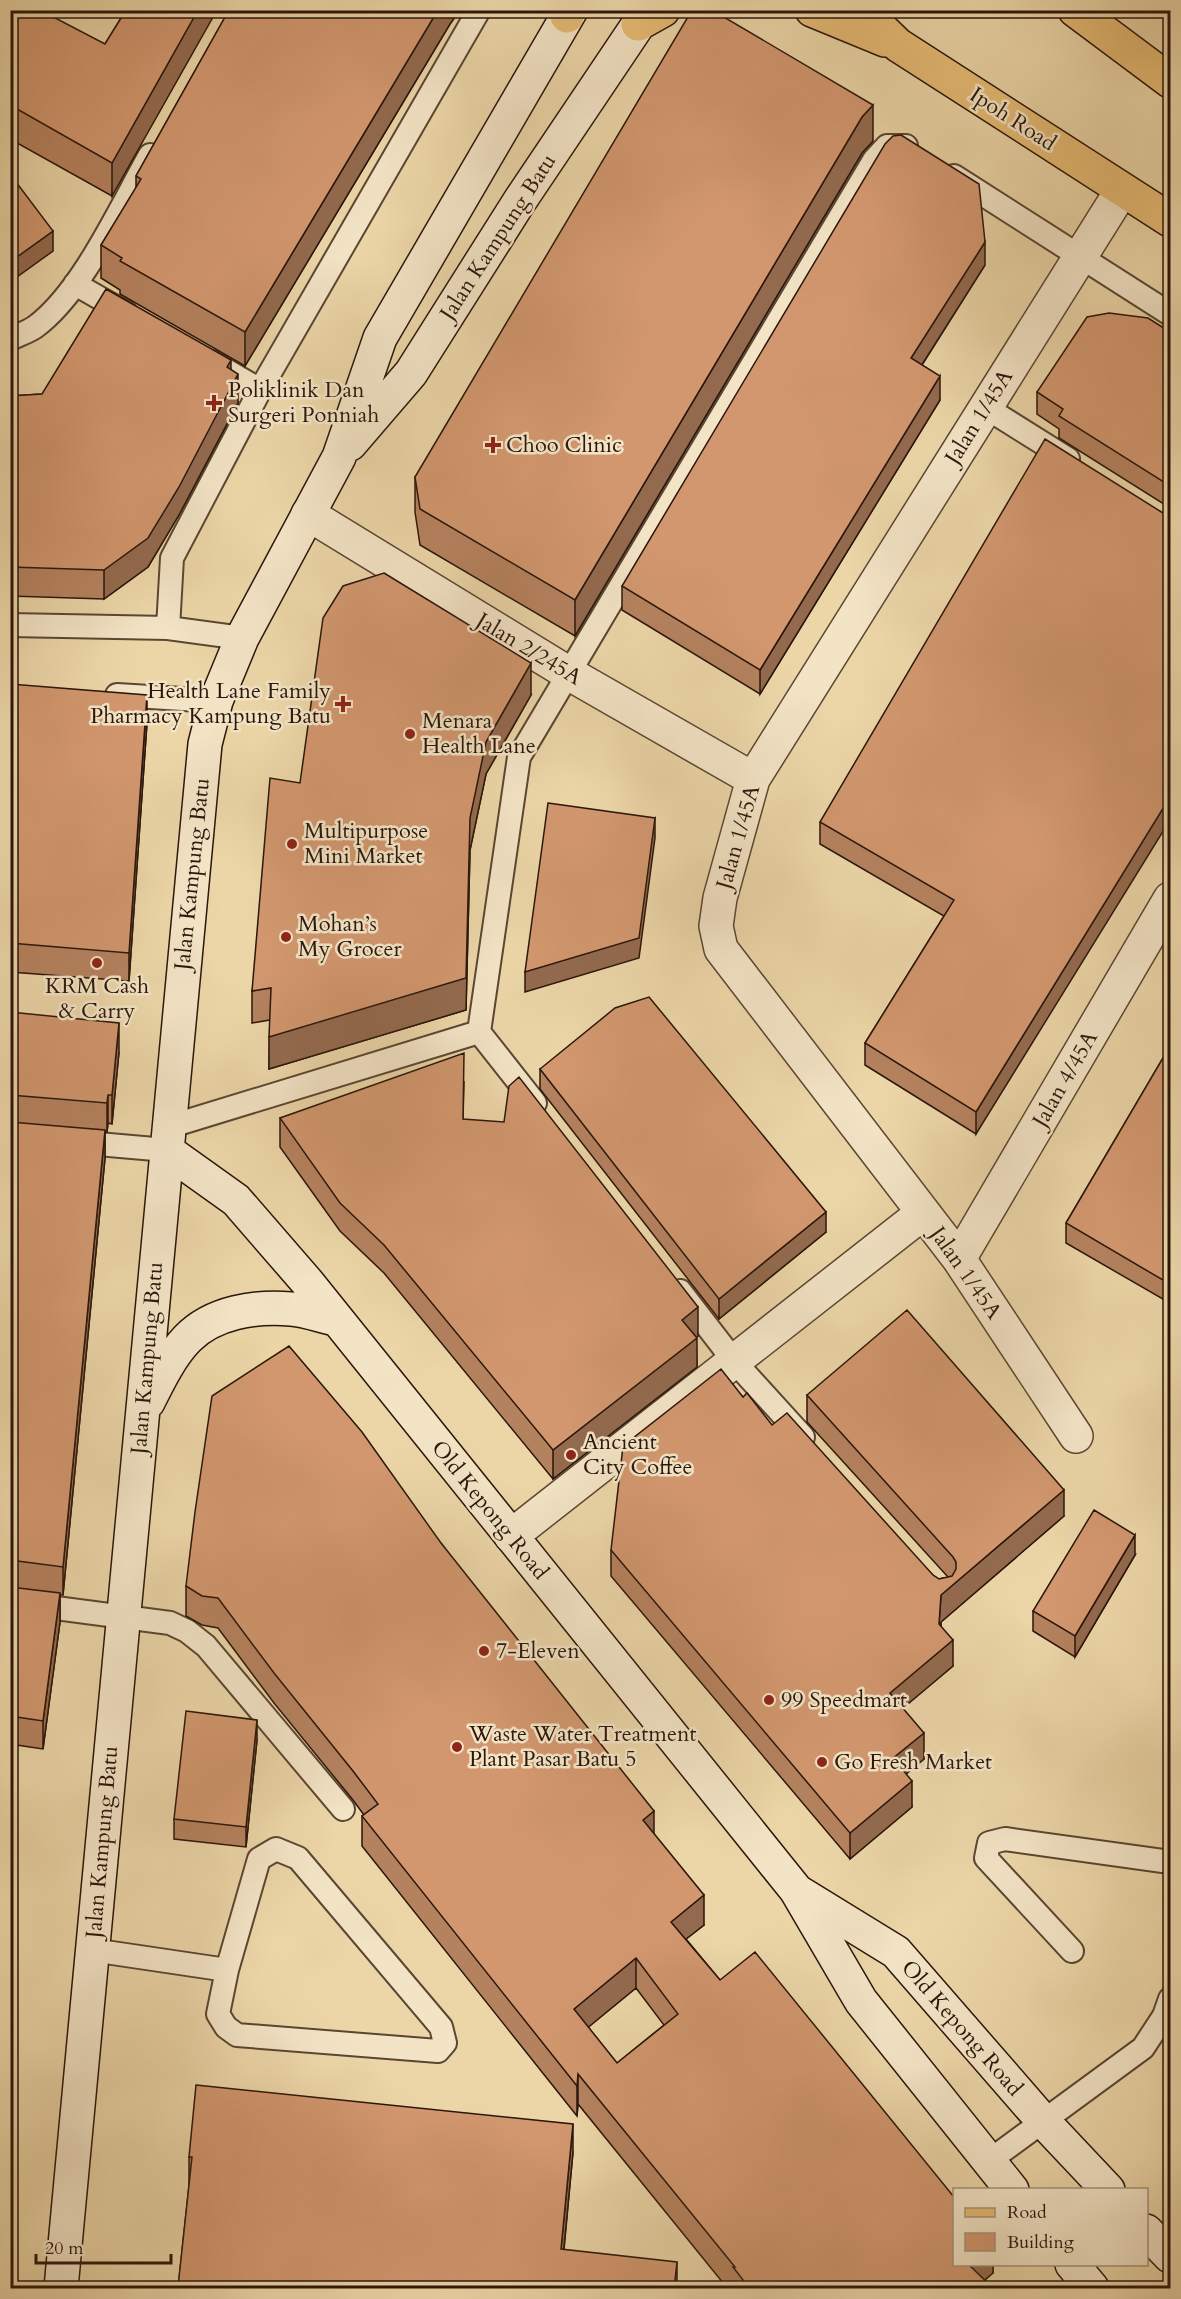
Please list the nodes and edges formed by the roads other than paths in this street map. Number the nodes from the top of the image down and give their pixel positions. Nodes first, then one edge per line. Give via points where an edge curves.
1 (479, 10) edge
2 (812, 10) edge
3 (862, 10) edge
4 (1075, 10) edge
5 (1099, 10) edge
6 (565, 12) edge
7 (650, 15) edge
8 (898, 45) junction
9 (1170, 75) edge
10 (1170, 81) edge
11 (164, 132) edge
12 (1122, 190) junction
13 (1170, 220) edge
14 (1080, 256) junction
15 (75, 284) junction
16 (1170, 314) edge
17 (147, 325) edge
18 (10, 339) edge
19 (198, 355) edge
20 (260, 390) junction
21 (985, 408) junction
22 (339, 457) junction
23 (1083, 469) edge
24 (308, 513) junction
25 (10, 625) edge
26 (168, 628) junction
27 (242, 638) junction
28 (568, 673) junction
29 (92, 695) edge
30 (216, 701) junction
31 (753, 779) junction
32 (1170, 899) edge
33 (479, 1032) junction
34 (545, 1116) edge
35 (167, 1138) junction
36 (54, 1141) edge
37 (923, 1213) junction
38 (959, 1259) junction
39 (669, 1276) edge
40 (336, 1319) junction
41 (734, 1361) junction
42 (141, 1416) junction
43 (1076, 1436) dead end
44 (814, 1450) edge
45 (511, 1536) junction
46 (10, 1602) edge
47 (123, 1617) junction
48 (343, 1809) dead end
49 (1170, 1862) edge
50 (796, 1890) junction
51 (92, 1950) junction
52 (1072, 1952) dead end
53 (227, 1970) junction
54 (1170, 1999) edge
55 (1043, 2121) junction
56 (989, 2161) junction
57 (1010, 2188) edge
58 (1106, 2188) edge
59 (1148, 2232) edge
60 (1170, 2256) edge
61 (1073, 2266) edge
62 (61, 2289) edge
63 (1092, 2289) edge

1 - 20 lane
2 - 8 main road
3 - 8 main road, Ipoh Road
4 - 10 main road
5 - 9 main road
6 - 22 street, Jalan Kampung Batu via 380,338
7 - 22 street, Jalan Kampung Batu via 519,202 411,373
8 - 12 main road, Ipoh Road
11 - 15 lane
12 - 13 main road, Ipoh Road
12 - 14 street, Jalan 1/45A
14 - 16 lane
14 - 21 street, Jalan 1/45A
14 - 28 lane via 905,145 886,146 874,160
15 - 17 lane
15 - 18 lane via 35,327
19 - 20 lane
20 - 26 lane via 172,558
21 - 23 lane
21 - 31 street, Jalan 1/45A
22 - 24 street, Jalan Kampung Batu
24 - 27 street, Jalan Kampung Batu
24 - 28 street, Jalan 2/245A
25 - 26 lane
26 - 27 lane
27 - 30 street, Jalan Kampung Batu
28 - 31 street, Jalan 2/245A
28 - 33 lane via 519,757
29 - 30 lane
30 - 35 street, Jalan Kampung Batu via 205,744
31 - 37 street, Jalan 1/45A via 720,898 716,926 722,949
32 - 38 street, Jalan 4/45A
33 - 34 lane
33 - 35 lane
35 - 36 lane
35 - 40 street, Old Kepong Road via 236,1200
35 - 42 street, Jalan Kampung Batu
37 - 38 street, Jalan 1/45A
37 - 41 street
38 - 43 street, Jalan 1/45A
39 - 41 lane
40 - 42 street via 292,1309 252,1309 217,1318 188,1338 167,1365
40 - 45 street, Old Kepong Road
41 - 44 lane
41 - 45 street
42 - 47 street, Jalan Kampung Batu
45 - 50 street, Old Kepong Road
46 - 47 lane
47 - 48 lane via 170,1623 206,1646
47 - 51 street, Jalan Kampung Batu
49 - 52 lane via 1005,1839 988,1842 986,1858
50 - 55 street, Old Kepong Road via 896,1952
50 - 56 street, Old Kepong Road via 861,2001
51 - 53 lane
51 - 62 street, Jalan Kampung Batu
53 - 53 lane via 259,1859 276,1849 298,1858 441,2027 445,2043 438,2051 237,2035 218,2014
54 - 55 lane via 1143,2048
55 - 56 lane
55 - 58 street, Old Kepong Road
56 - 57 street, Old Kepong Road
59 - 60 street
61 - 63 street

